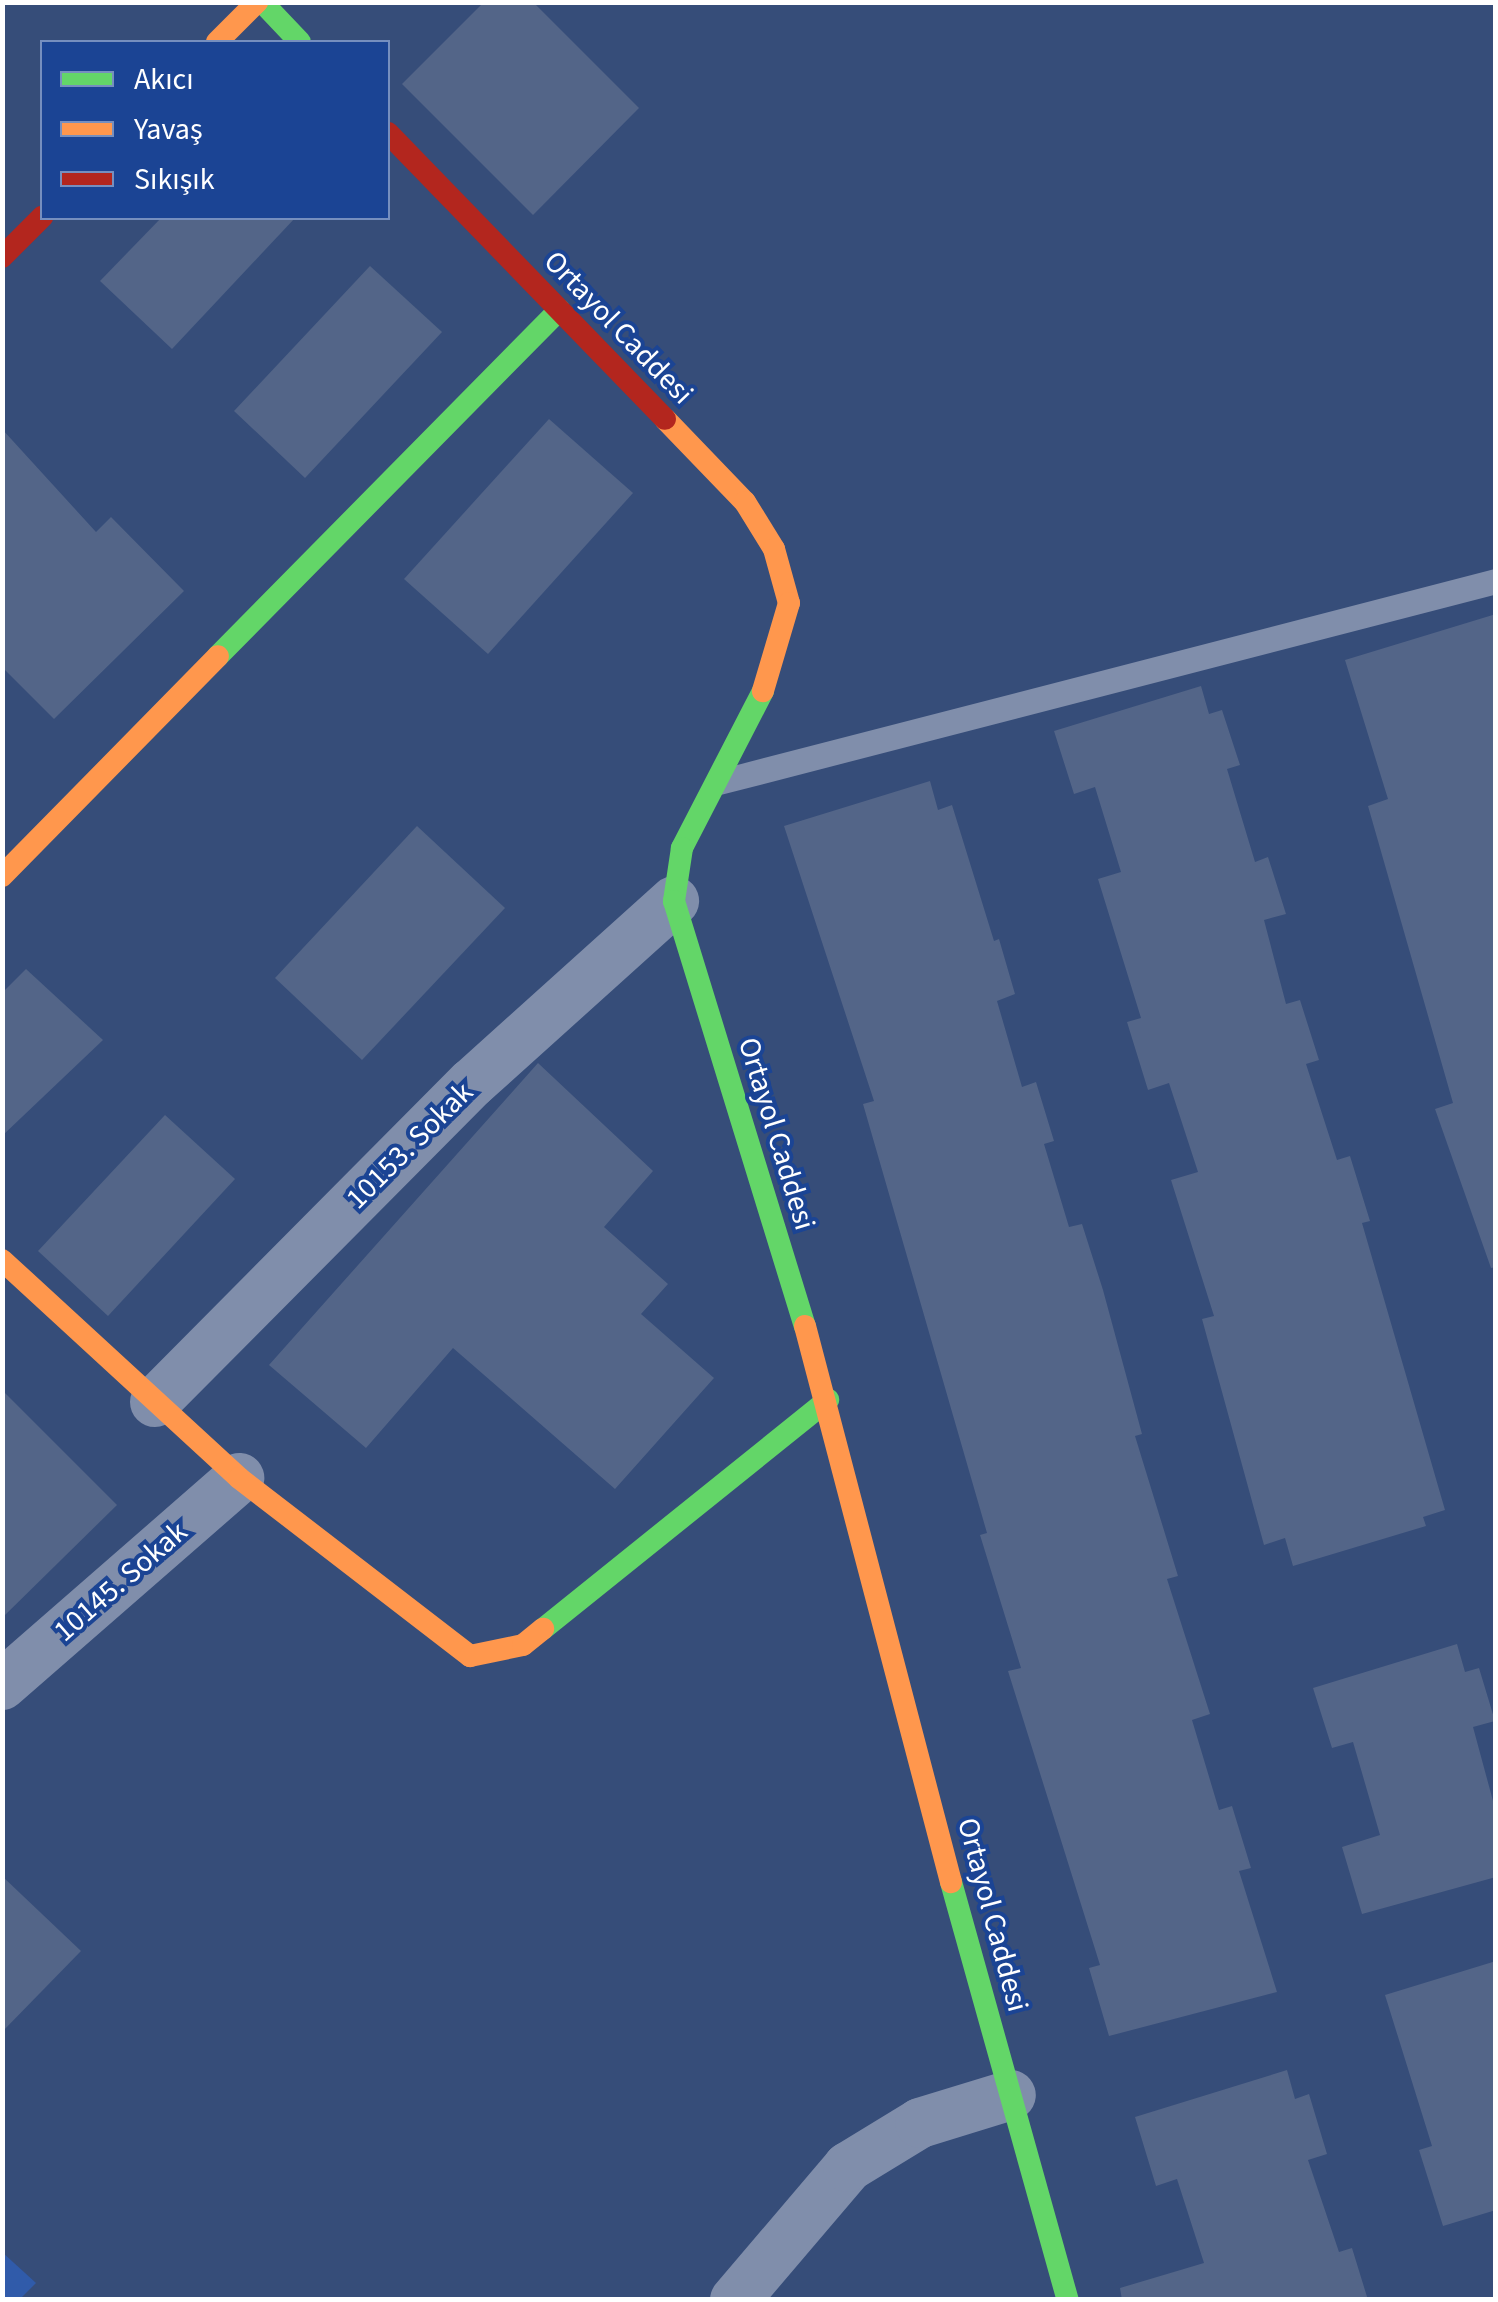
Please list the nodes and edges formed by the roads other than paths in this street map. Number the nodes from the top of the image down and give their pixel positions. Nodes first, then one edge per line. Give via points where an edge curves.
1 (259, 2) edge
2 (219, 40) edge
3 (298, 40) edge
4 (390, 134) edge
5 (40, 219) edge
6 (2, 257) edge
7 (559, 310) junction
8 (1496, 581) edge
9 (709, 784) junction
10 (2, 876) edge
11 (674, 900) junction
12 (2, 1260) edge
13 (828, 1400) junction
14 (156, 1402) junction
15 (239, 1478) junction
16 (2, 1685) edge
17 (1011, 2095) junction
18 (734, 2300) edge
19 (1068, 2300) edge

1 - 2 street
1 - 3 street
4 - 7 street, Ortayol Caddesi
5 - 6 street
7 - 9 street, Ortayol Caddesi via 745,502 774,549 789,603 768,681
7 - 10 street
8 - 9 lane
9 - 11 street, Ortayol Caddesi via 682,848
11 - 13 street, Ortayol Caddesi
11 - 14 street, 10153. Sokak via 472,1084
12 - 14 street
13 - 15 street via 523,1645 470,1656
13 - 17 street, Ortayol Caddesi
14 - 15 street
15 - 16 street, 10145. Sokak
17 - 18 street via 920,2123 848,2167
17 - 19 street, Ortayol Caddesi

